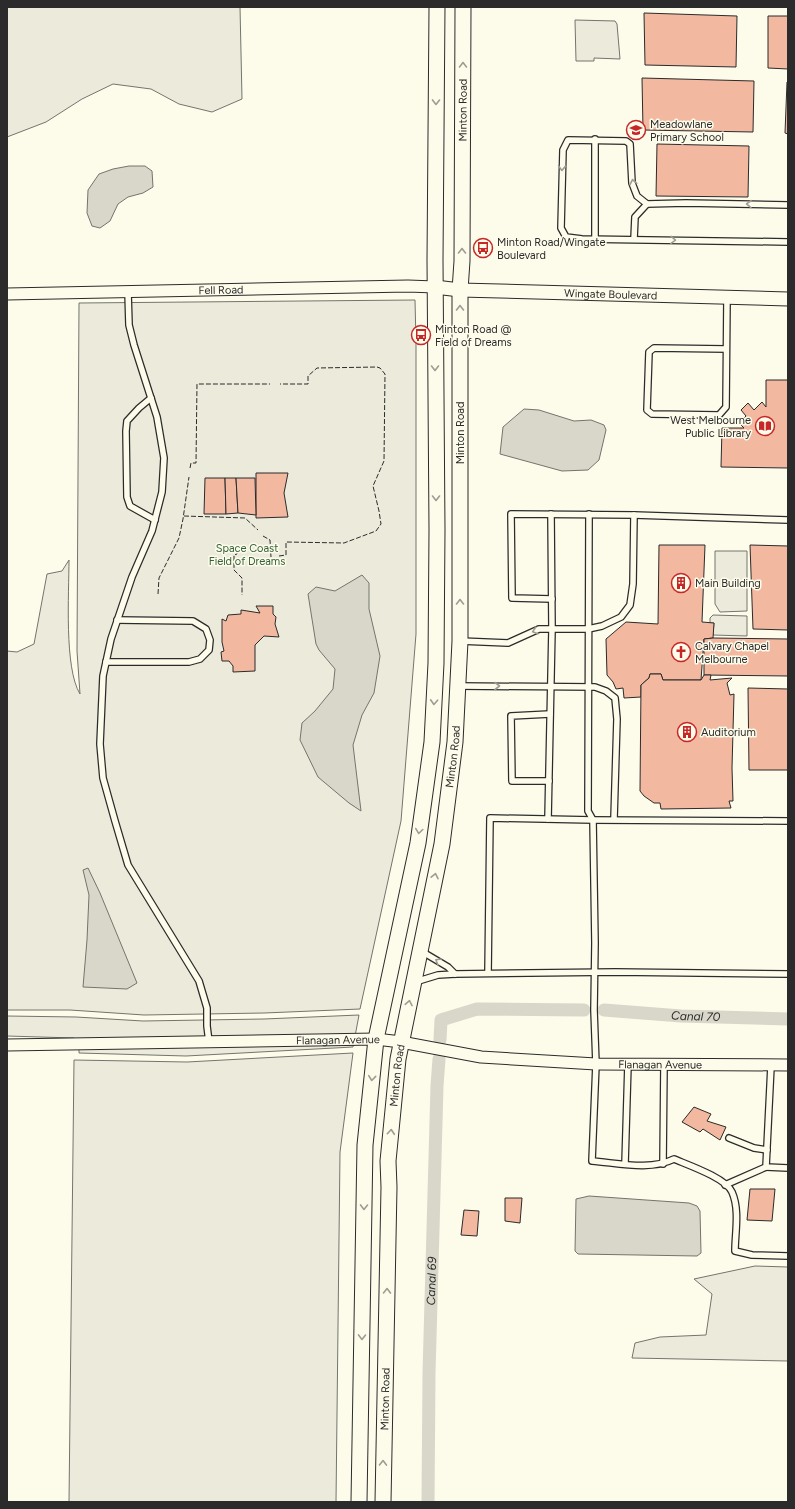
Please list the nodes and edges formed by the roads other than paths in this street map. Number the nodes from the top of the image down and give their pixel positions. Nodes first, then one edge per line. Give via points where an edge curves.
1 (437, 7) edge
2 (463, 7) edge
3 (596, 140) junction
4 (647, 204) junction
5 (788, 205) edge
6 (595, 239) junction
7 (634, 239) junction
8 (788, 242) edge
9 (435, 287) junction
10 (460, 290) junction
11 (128, 292) junction
12 (7, 294) edge
13 (727, 298) junction
14 (788, 300) edge
15 (726, 349) junction
16 (151, 398) junction
17 (551, 514) junction
18 (590, 514) junction
19 (634, 515) junction
20 (155, 520) junction
21 (788, 520) edge
22 (552, 599) junction
23 (117, 620) junction
24 (552, 629) junction
25 (588, 629) junction
26 (460, 641) junction
27 (106, 662) junction
28 (436, 663) junction
29 (458, 686) junction
30 (551, 687) junction
31 (588, 687) junction
32 (550, 714) junction
33 (549, 781) junction
34 (548, 819) junction
35 (614, 819) junction
36 (593, 820) junction
37 (788, 821) edge
38 (419, 950) junction
39 (595, 972) junction
40 (488, 973) junction
41 (455, 974) junction
42 (788, 974) edge
43 (413, 983) junction
44 (376, 1039) junction
45 (209, 1042) junction
46 (400, 1042) junction
47 (7, 1045) edge
48 (596, 1064) junction
49 (628, 1064) junction
50 (664, 1064) junction
51 (788, 1065) edge
52 (771, 1066) junction
53 (729, 1138) dead end
54 (767, 1150) junction
55 (625, 1164) junction
56 (663, 1164) junction
57 (766, 1167) junction
58 (788, 1168) edge
59 (725, 1185) junction
60 (788, 1256) edge
61 (359, 1502) edge
62 (382, 1502) edge

1 -> 9 main road, Minton Road
10 -> 2 main road, Minton Road
4 -> 3 lane via 637,196 632,183 630,144 626,141
3 - 6 lane
3 -> 6 lane via 568,140 563,150 561,228 566,237
5 -> 4 lane
4 - 7 lane via 635,217
6 - 7 lane
7 -> 8 lane
9 - 10 street, Wingate Boulevard
9 - 11 street, Fell Road
9 -> 28 main road, Minton Road
10 - 13 street, Wingate Boulevard
26 -> 10 main road, Minton Road
11 - 12 street, Fell Road
11 - 16 lane via 129,325
13 - 14 street, Wingate Boulevard
13 - 15 lane
15 - 15 lane via 726,406 719,415 652,414 647,410 649,352 654,348
16 - 20 lane via 164,458 162,492
16 - 20 lane via 127,421 127,497 130,506
17 - 18 lane
17 - 22 lane
17 - 22 lane via 511,514 512,598
18 - 19 lane
18 - 25 lane
19 - 21 lane
19 - 25 lane via 633,584 630,605 621,617
20 - 23 lane
22 - 24 lane
23 - 27 lane
23 - 27 lane via 193,621 206,629 210,640 209,650 200,659 189,662
24 - 25 lane
24 -> 26 lane via 539,629 508,643
24 - 30 lane
25 - 31 lane
26 - 28 main road
26 - 29 main road, Minton Road
27 - 45 lane via 100,744 104,778 115,821 128,865 199,981 207,1008
28 - 29 main road
28 -> 44 main road, Minton Road via 432,742 418,843
29 -> 30 lane
38 -> 29 main road, Minton Road via 442,844 455,742
30 - 31 lane
30 - 32 lane
31 - 35 lane via 606,691 615,698 617,719
31 - 36 lane via 588,811
32 - 33 lane
32 - 33 lane via 511,716 512,781
33 - 34 lane
34 - 36 lane
34 - 40 lane via 490,818
35 - 36 lane
35 - 37 lane
36 - 39 lane
41 -> 38 lane
38 - 43 main road, Minton Road
39 - 40 lane
39 - 42 lane
39 - 48 lane
40 - 41 lane
41 - 43 lane via 438,974
46 -> 43 main road, Minton Road
44 - 45 street, Flanagan Avenue
44 - 46 street, Flanagan Avenue
44 -> 61 main road, Minton Road via 365,1145
45 - 47 street, Flanagan Avenue
46 - 48 street, Flanagan Avenue via 481,1058
62 -> 46 main road, Minton Road via 388,1161
48 - 49 street, Flanagan Avenue
48 - 55 lane via 592,1161
49 - 50 street, Flanagan Avenue
49 - 55 lane
50 - 52 street, Flanagan Avenue
50 - 56 lane
51 - 52 street, Flanagan Avenue
52 - 54 lane
53 - 54 lane via 754,1148
54 - 57 lane
55 - 56 lane
56 - 59 lane via 674,1159 716,1177
57 - 58 lane
57 - 59 lane
59 - 60 lane via 732,1191 736,1212 735,1251 752,1255

